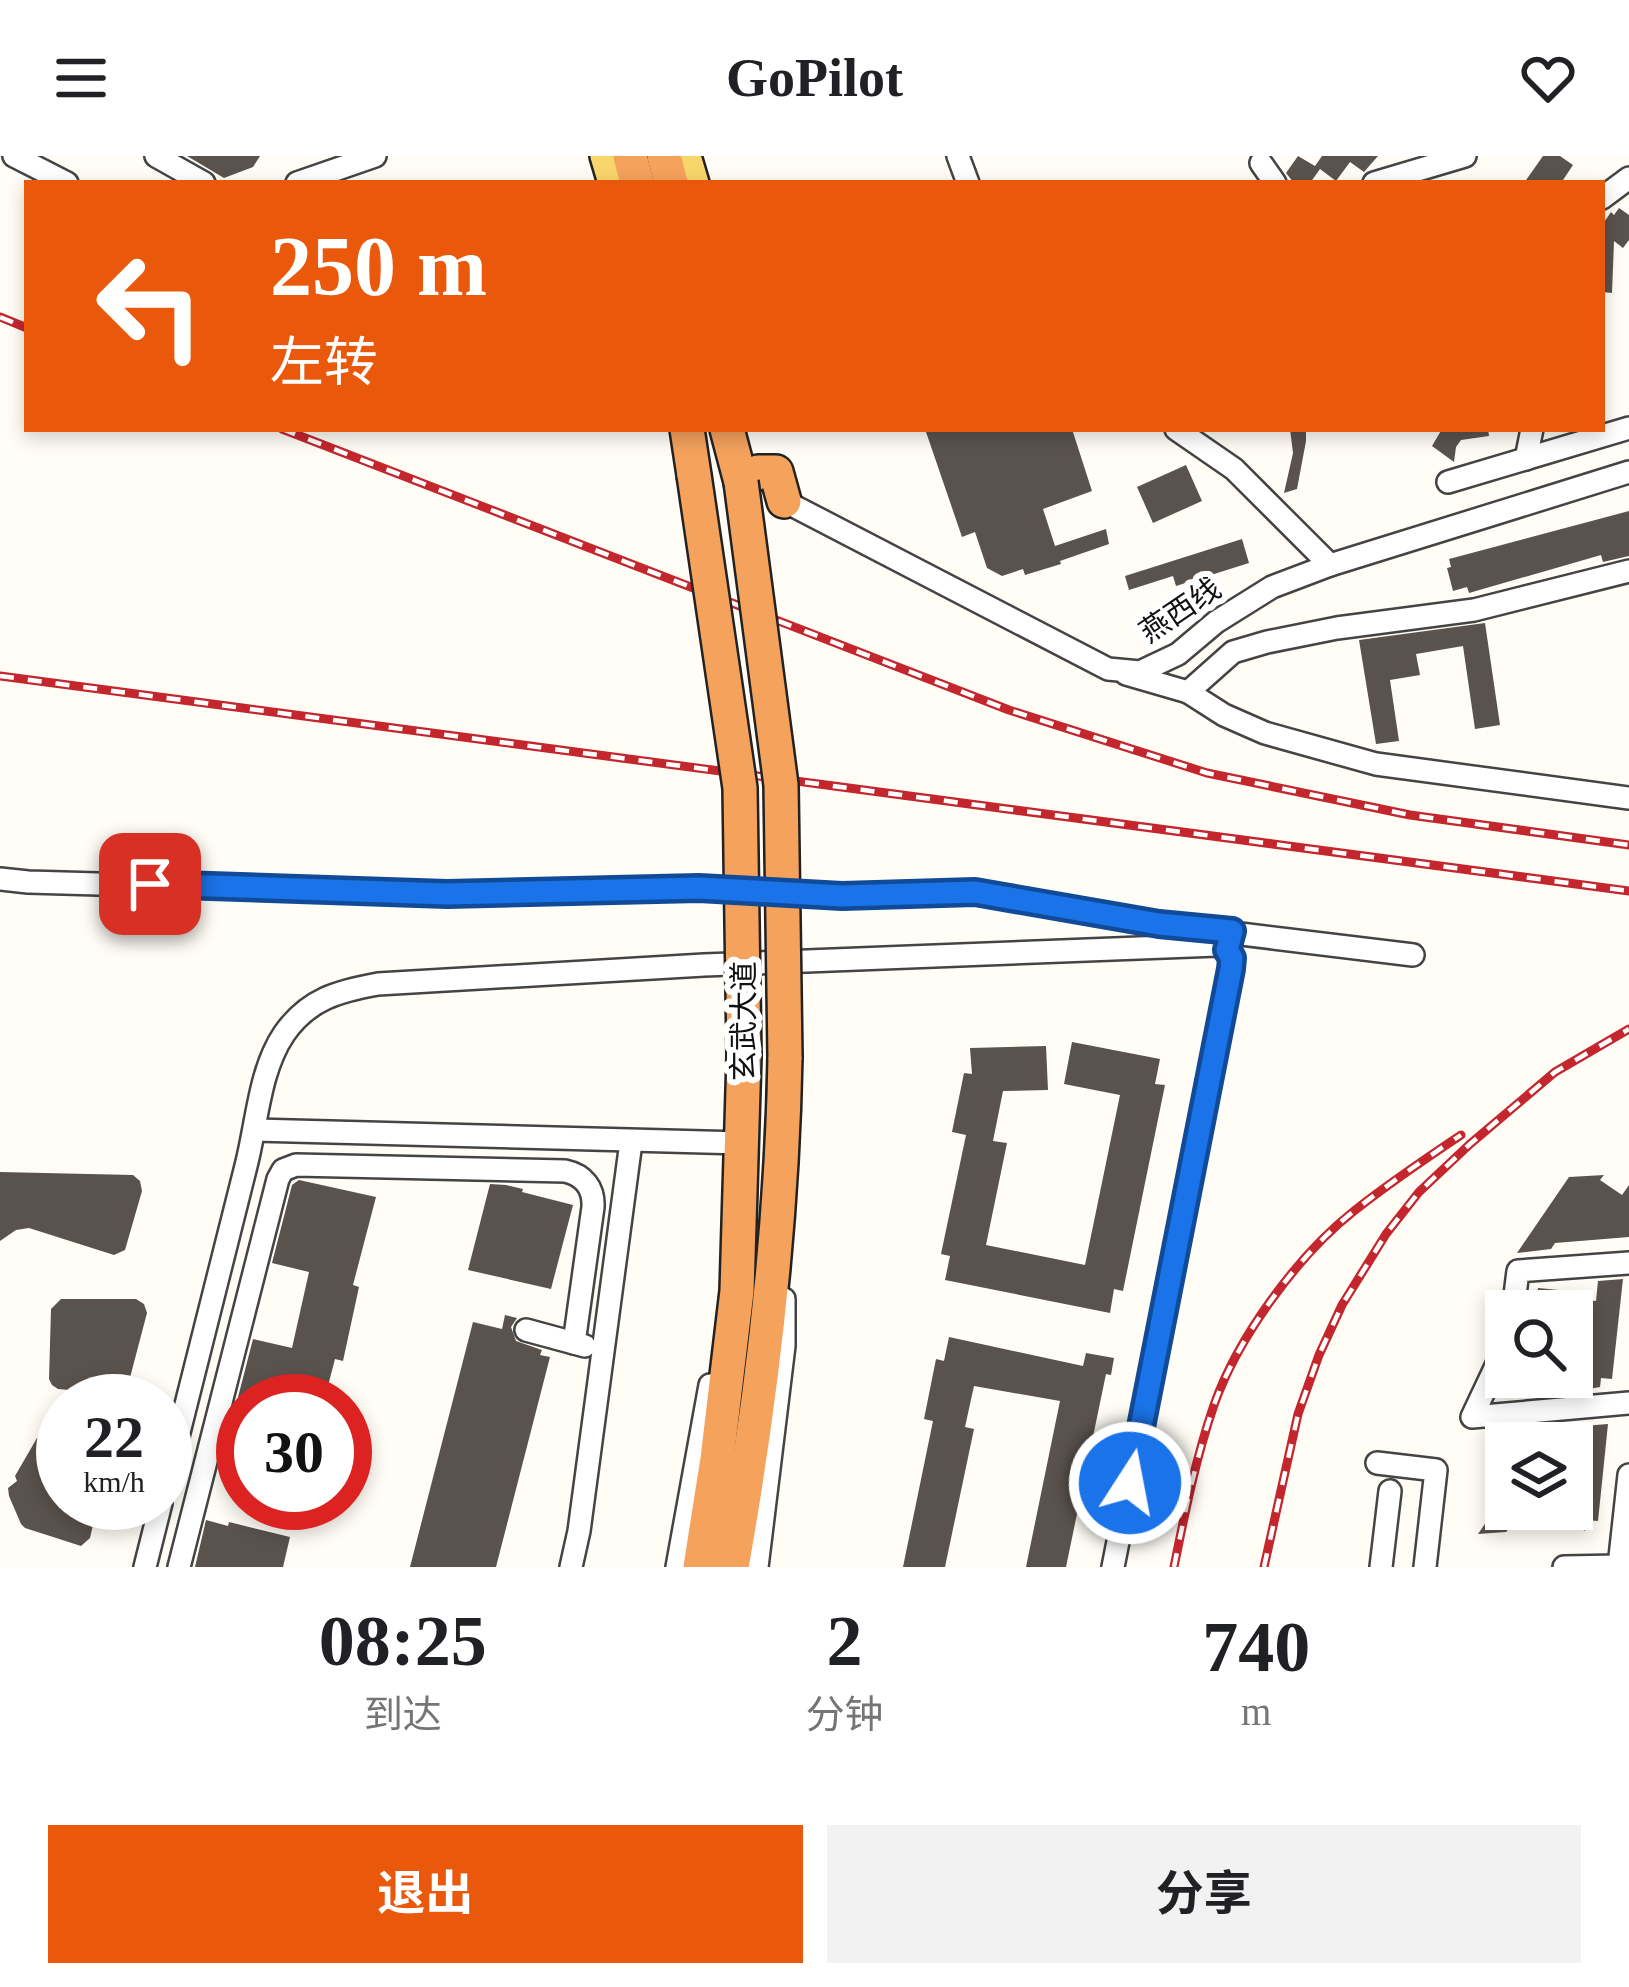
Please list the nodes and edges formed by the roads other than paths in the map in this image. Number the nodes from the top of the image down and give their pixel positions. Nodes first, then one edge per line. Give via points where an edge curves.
1 (156, 156) edge
2 (375, 156) edge
3 (1466, 156) edge
4 (27, 159) edge
5 (1261, 163) dead end
6 (62, 180) edge
7 (200, 180) edge
8 (306, 180) edge
9 (1273, 180) edge
10 (1384, 180) edge
11 (1629, 428) edge
12 (685, 432) edge
13 (738, 432) edge
14 (740, 432) edge
15 (1180, 432) edge
16 (1531, 432) edge
17 (1526, 459) junction
18 (1629, 472) edge
19 (741, 482) junction
20 (1448, 482) dead end
21 (784, 501) junction
22 (1330, 565) junction
23 (1629, 571) edge
24 (1108, 668) junction
25 (1188, 692) junction
26 (1629, 798) edge
27 (0, 879) edge
28 (1230, 940) junction
29 (1413, 955) dead end
30 (255, 1130) junction
31 (631, 1142) junction
32 (742, 1143) junction
33 (783, 1162) junction
34 (742, 1183) junction
35 (1629, 1263) edge
36 (1516, 1290) edge
37 (526, 1330) dead end
38 (574, 1343) junction
39 (603, 1351) junction
40 (192, 1381) edge
41 (1485, 1389) edge
42 (1629, 1402) edge
43 (1377, 1463) dead end
44 (1629, 1475) edge
45 (1390, 1491) dead end
46 (154, 1530) edge
47 (1629, 1563) edge
48 (1619, 1566) edge
49 (145, 1567) edge
50 (179, 1567) edge
51 (571, 1567) edge
52 (677, 1567) edge
53 (700, 1567) edge
54 (732, 1567) edge
55 (757, 1567) edge
56 (1113, 1567) edge
57 (1381, 1567) edge
58 (1426, 1567) edge
59 (1564, 1567) edge

1 - 7 street
2 - 8 street
3 - 10 street
4 - 6 street
5 - 9 street
11 - 17 street
12 - 32 highway, 玄武大道, bridge via 740,788
13 - 19 highway, 玄武大道
14 - 21 highway via 774,462
15 - 22 street via 1234,469
16 - 17 street
17 - 20 street
18 - 22 street, 燕西线
19 - 21 highway via 776,472
19 - 33 highway, 玄武大道, bridge via 781,785
21 - 24 street
22 - 24 street, 燕西线 via 1272,586 1140,672
23 - 25 street via 1474,610 1267,641 1232,652
24 - 25 street
25 - 26 street via 1265,733 1376,764
27 - 28 street via 447,894 975,892
28 - 29 street
28 - 30 street via 704,964 338,991 300,1015 276,1047
28 - 56 street via 1231,969
30 - 31 street
30 - 40 street
31 - 32 street
31 - 39 street
32 - 34 highway, 玄武大道
33 - 54 highway, 玄武大道
33 - 55 street via 784,1346
34 - 52 street
34 - 53 highway, 玄武大道 via 737,1291
35 - 36 street via 1518,1270
37 - 38 street
38 - 39 street
38 - 50 street via 593,1200 580,1176 287,1167
39 - 51 street
41 - 42 street via 1472,1417
43 - 58 street via 1436,1470
44 - 48 street
45 - 57 street
46 - 49 street
47 - 48 street
48 - 59 street

